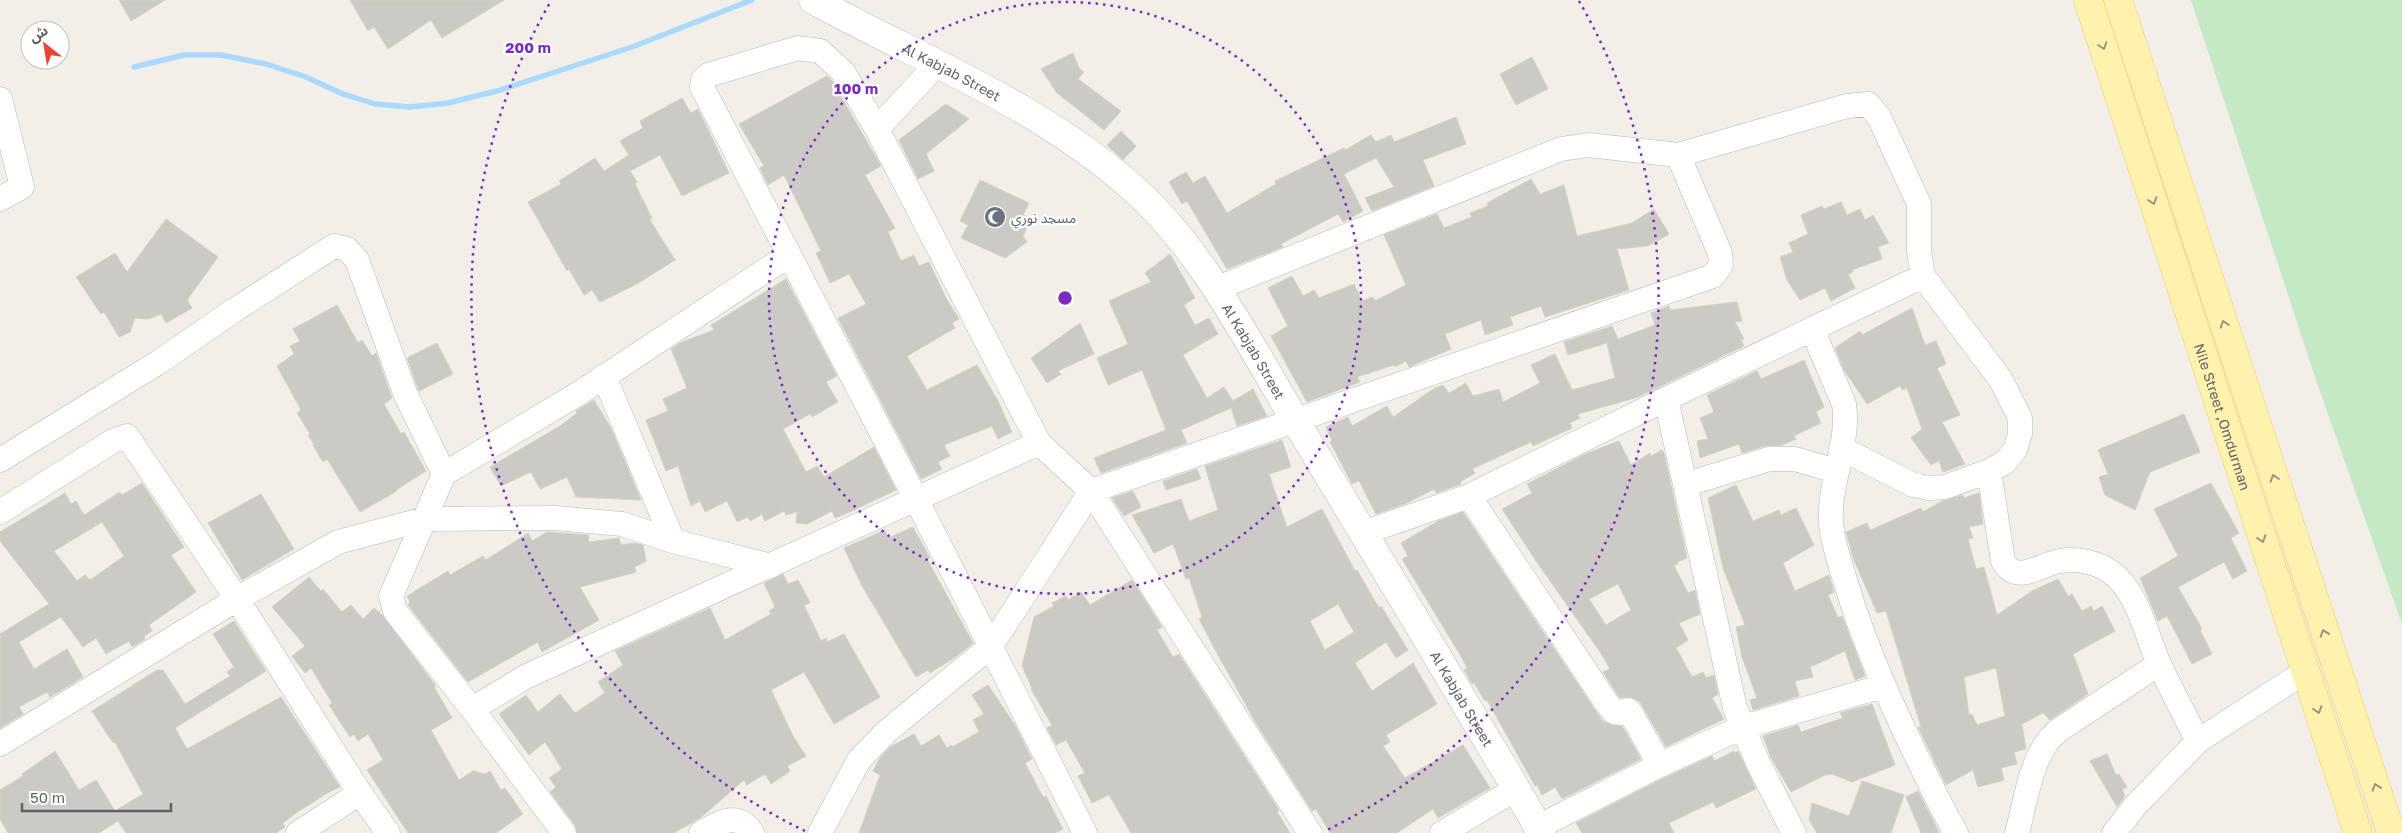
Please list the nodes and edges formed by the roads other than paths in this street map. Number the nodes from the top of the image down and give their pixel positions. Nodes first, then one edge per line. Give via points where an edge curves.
1 (2088, 0) edge
2 (2118, 0) edge
3 (820, 4) edge
4 (937, 64) junction
5 (0, 99) edge
6 (877, 129) junction
7 (1678, 155) junction
8 (0, 199) edge
9 (789, 255) junction
10 (1923, 276) junction
11 (1215, 289) junction
12 (1812, 329) junction
13 (604, 376) junction
14 (1666, 399) junction
15 (1294, 420) junction
16 (1039, 443) junction
17 (1838, 459) junction
18 (0, 460) edge
19 (1989, 471) junction
20 (444, 474) junction
21 (1687, 484) junction
22 (1091, 491) junction
23 (1470, 496) junction
24 (916, 500) junction
25 (0, 512) edge
26 (425, 519) junction
27 (1363, 533) junction
28 (673, 541) junction
29 (771, 566) junction
30 (237, 599) junction
31 (992, 646) junction
32 (2160, 664) junction
33 (2306, 671) junction
34 (1883, 686) junction
35 (472, 709) junction
36 (1742, 727) junction
37 (2198, 740) junction
38 (0, 744) edge
39 (1660, 765) junction
40 (1516, 789) junction
41 (360, 793) junction
42 (1539, 830) edge
43 (298, 833) edge
44 (388, 833) edge
45 (564, 833) edge
46 (701, 833) edge
47 (752, 833) edge
48 (820, 833) edge
49 (1085, 833) edge
50 (1310, 833) edge
51 (1442, 833) edge
52 (1794, 833) edge
53 (1956, 833) edge
54 (2017, 833) edge
55 (2114, 833) edge
56 (2358, 833) edge
57 (2391, 833) edge

1 -> 33 main road, Nile Street ,Omdurman
57 -> 2 main road
3 - 4 main road, Al Kabjab Street
4 - 6 street
4 - 11 main road, Al Kabjab Street via 1049,124 1092,154 1138,193 1188,248
5 - 8 street via 22,187
6 - 9 street via 843,72 820,51 798,48 708,75 703,80 702,87
6 - 16 street
7 - 10 street via 1847,106 1868,104 1879,117 1919,204 1919,251
7 - 11 street via 1588,145 1561,149
7 - 15 street via 1720,253 1721,265 1713,276
9 - 13 street
9 - 24 street
10 - 12 street
10 - 19 street via 1986,359 2020,418 2015,450 2004,463
11 - 15 main road, Al Kabjab Street
12 - 14 street
12 - 17 street via 1844,404 1845,430
13 - 20 street
13 - 28 street
14 - 21 street
14 - 23 street
15 - 22 street
15 - 27 main road, Al Kabjab Street
16 - 22 street
16 - 24 street
17 - 19 street via 1929,488 1946,488
17 - 21 street via 1768,460
17 - 34 street via 1830,508 1834,544 1854,610
18 - 20 street via 159,362 334,246 347,249 357,260 405,393
19 - 32 street via 2006,567 2024,574 2058,561 2075,560 2091,562 2110,572 2133,600
20 - 26 street
21 - 36 street via 1730,689
22 - 31 street
22 - 50 street
23 - 27 street
23 - 39 street via 1606,702 1614,712 1630,712
24 - 29 street
24 - 31 street
25 - 30 street via 113,441 127,436
26 - 28 street via 556,518 622,524
26 - 30 street via 338,542
26 - 35 street via 391,596 391,603
27 - 40 main road, Al Kabjab Street
28 - 29 street
29 - 35 street via 527,676
30 - 38 street
30 - 41 street
31 - 48 street via 886,732 859,760
31 - 49 street
32 - 37 street
32 - 54 street via 2059,730 2045,743
33 - 37 street
33 -> 56 main road, Nile Street ,Omdurman
34 - 36 street
34 - 53 street
35 - 45 street
36 - 39 street
36 - 52 street
37 - 55 street via 2135,806
39 - 42 street
40 - 42 main road, Al Kabjab Street
40 - 51 street
41 - 43 street
41 - 44 street
46 - 47 street via 722,822 736,820 746,824

